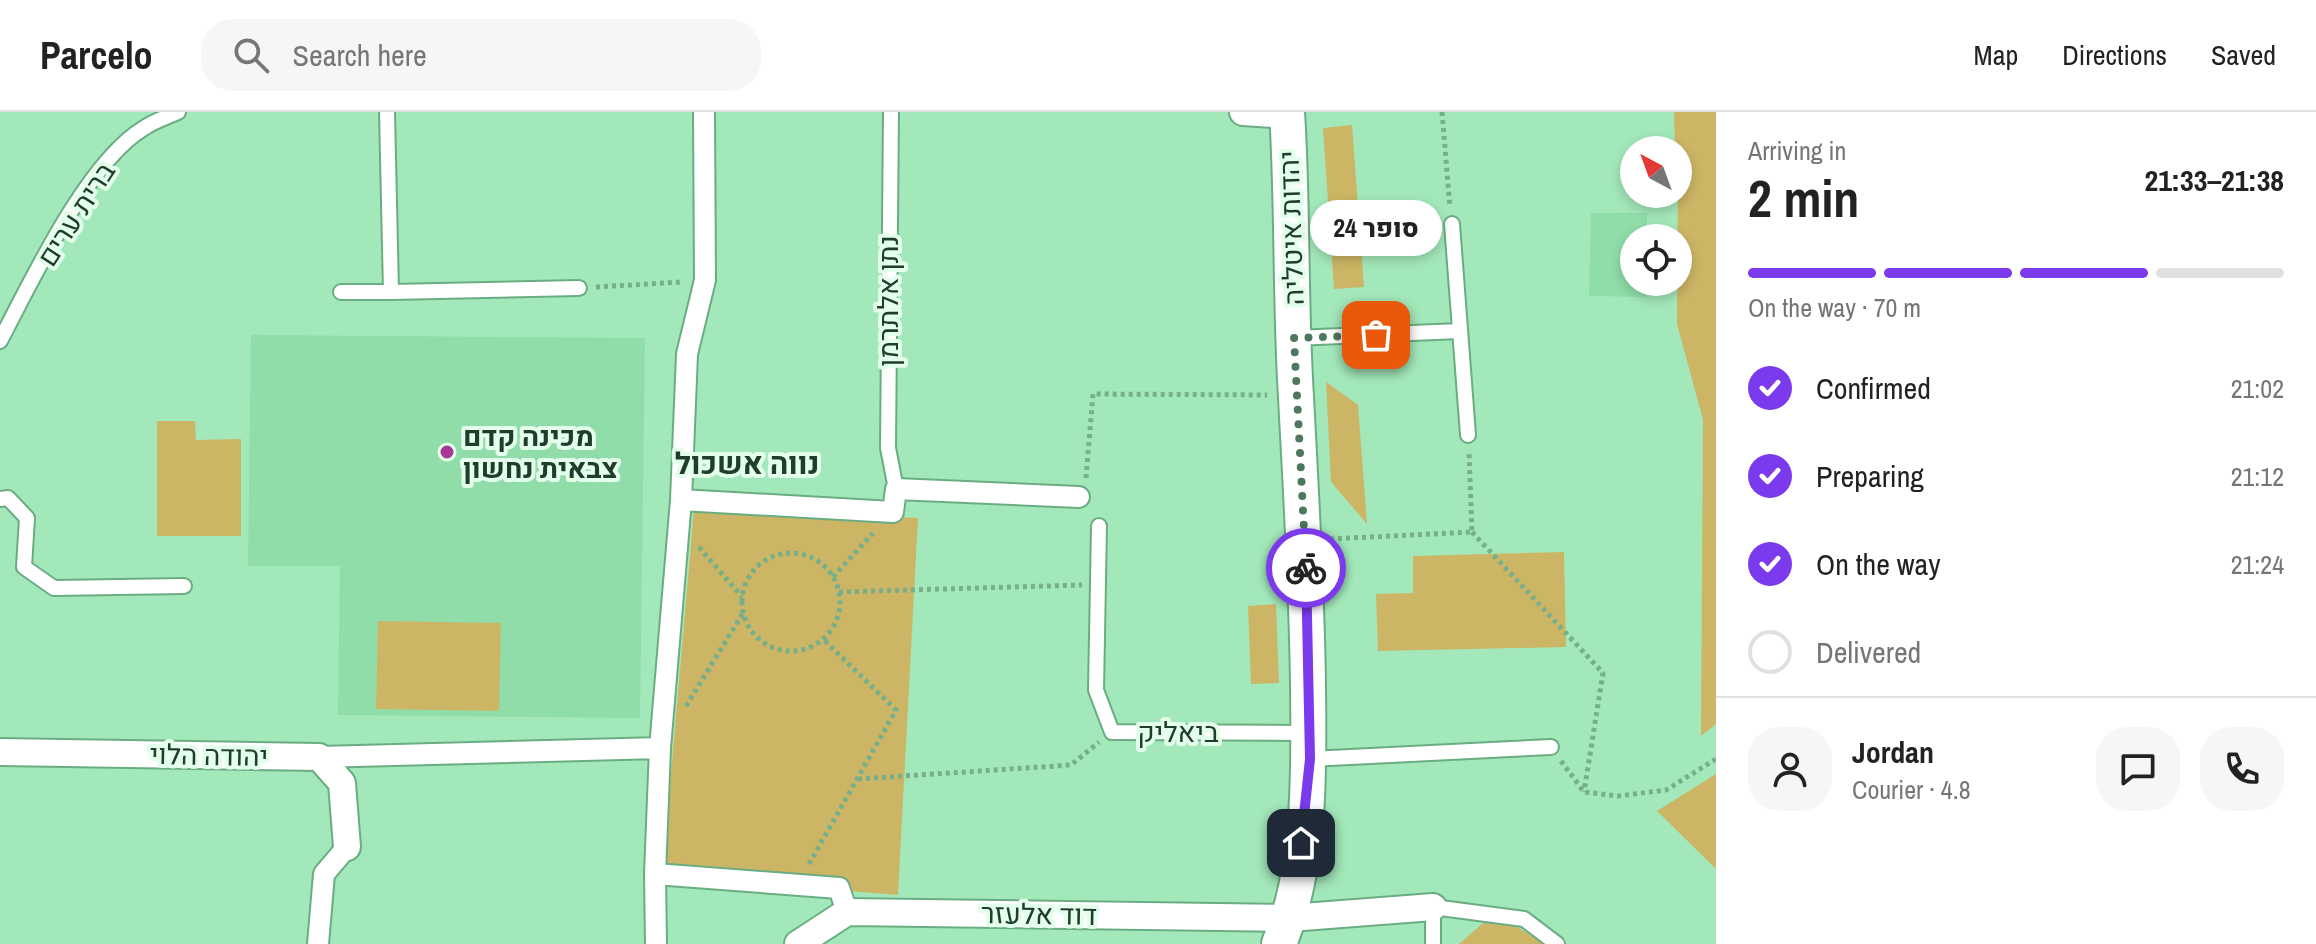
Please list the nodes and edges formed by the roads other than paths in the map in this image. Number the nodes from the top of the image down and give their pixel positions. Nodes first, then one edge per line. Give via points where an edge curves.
1 (178, 112) edge
2 (387, 112) edge
3 (704, 112) edge
4 (891, 112) edge
5 (1243, 112) edge
6 (1287, 114) edge
7 (1452, 224) road end
8 (579, 288) road end
9 (341, 292) dead end
10 (391, 292) junction
11 (1459, 331) junction
12 (1294, 338) junction
13 (0, 340) edge
14 (1468, 435) road end
15 (896, 489) junction
16 (1079, 497) road end
17 (0, 499) edge
18 (681, 500) junction
19 (1099, 526) dead end
20 (184, 586) dead end
21 (1310, 746) junction
22 (1551, 747) road end
23 (660, 748) junction
24 (0, 752) edge
25 (319, 757) junction
26 (347, 847) joint
27 (655, 874) junction
28 (1433, 907) junction
29 (847, 912) junction
30 (1285, 931) edge
31 (318, 944) edge
32 (656, 944) edge
33 (798, 944) edge
34 (1433, 944) edge
35 (1557, 944) edge

1 - 13 lane, ברית ערים via 143,128 109,158 68,217
2 - 10 lane
3 - 18 street via 705,280 687,354
4 - 15 lane, נתן אלתרמן via 888,448
5 - 6 street
6 - 12 street, יהדות איטליה
7 - 11 lane
8 - 10 lane
9 - 10 lane
11 - 12 lane
11 - 14 lane
12 - 21 street, יהדות איטליה via 1306,541
15 - 16 street
15 - 18 street via 893,512
17 - 20 lane via 8,498 27,518 24,567 54,588
18 - 23 street
19 - 21 lane, ביאליק via 1096,690 1112,732
21 - 22 lane, ביאליק
21 - 30 street, יהדות איטליה
23 - 25 street
23 - 27 street
24 - 25 street, יהודה הלוי
25 - 26 street via 342,783
26 - 31 street via 324,874
27 - 29 street via 839,888
27 - 32 street
28 - 30 street, דוד אלעזר
28 - 34 lane
28 - 35 lane via 1524,919
29 - 30 street, דוד אלעזר
29 - 33 street

